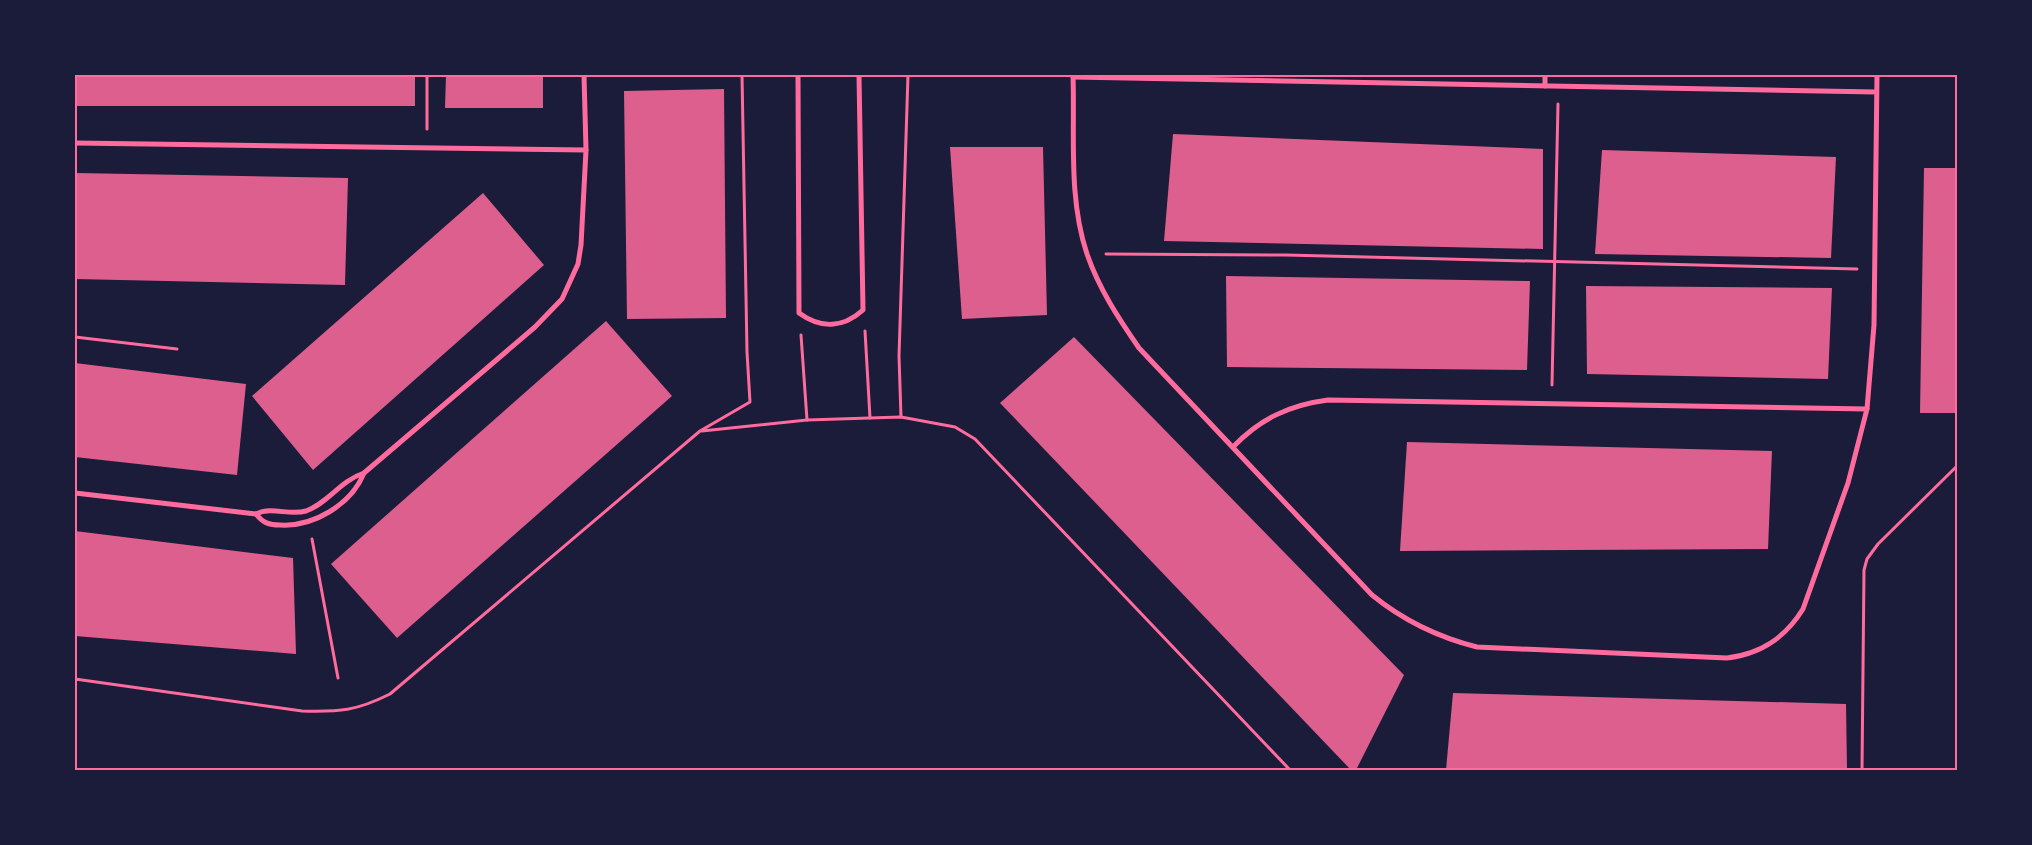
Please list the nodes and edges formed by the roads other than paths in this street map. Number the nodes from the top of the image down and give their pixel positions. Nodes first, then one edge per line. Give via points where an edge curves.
1 (584, 75) edge
2 (798, 75) edge
3 (859, 75) edge
4 (1545, 75) edge
5 (1877, 75) edge
6 (1073, 76) edge
7 (1545, 86) junction
8 (1876, 92) junction
9 (75, 142) edge
10 (586, 150) junction
11 (1867, 409) junction
12 (1233, 447) junction
13 (364, 473) junction
14 (75, 493) edge
15 (256, 514) junction

1 - 10 street
2 - 3 street via 799,313 809,320 832,325 844,323 863,310
4 - 7 street
5 - 8 street
6 - 7 street
6 - 12 street via 1076,196 1087,254 1119,319 1140,348
7 - 8 street
8 - 11 street via 1874,325
9 - 10 street
10 - 13 street via 578,264 562,299 550,314
11 - 12 street via 1328,400 1307,403 1273,416 1248,431
11 - 12 street via 1848,483 1803,609 1794,623 1770,645 1727,658 1477,647 1432,633 1391,610 1355,580
13 - 15 street via 348,480 313,508
13 - 15 street via 349,496 321,517 308,522 268,524
14 - 15 street

